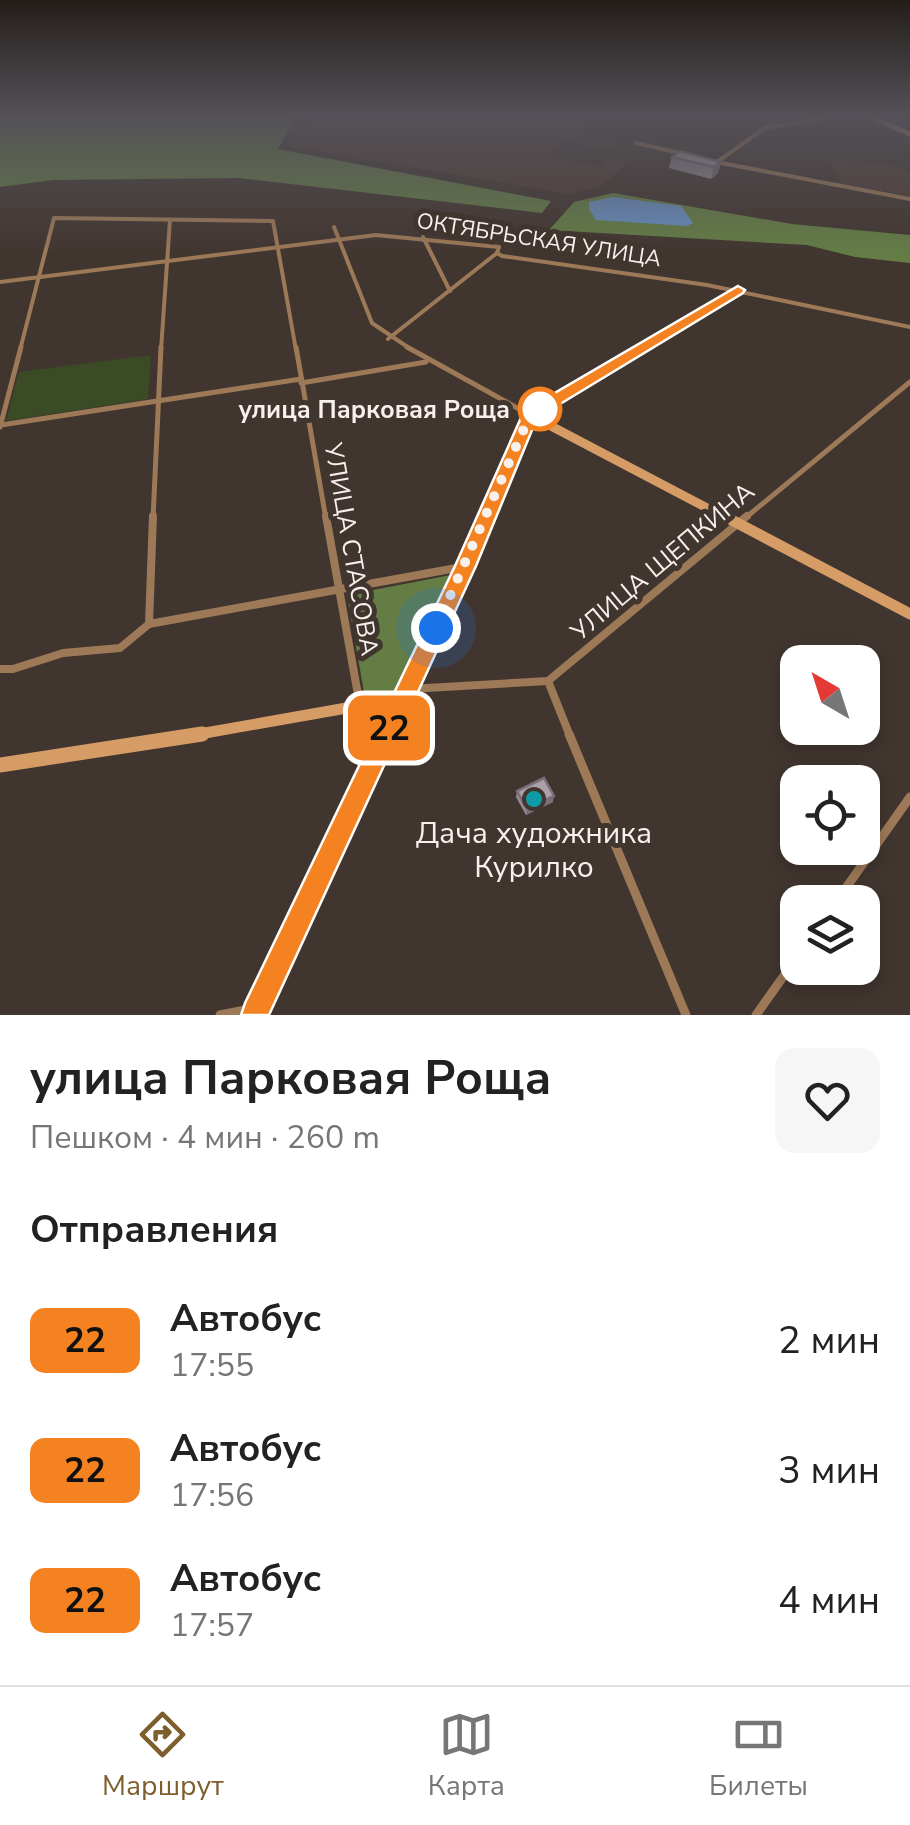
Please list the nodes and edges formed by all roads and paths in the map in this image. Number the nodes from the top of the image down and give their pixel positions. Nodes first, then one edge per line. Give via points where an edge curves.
1 (718, 162) edge
2 (910, 198) edge
3 (170, 220) junction
4 (334, 227) dead end
5 (423, 237) junction
6 (338, 240) junction
7 (278, 248) junction
8 (497, 253) junction
9 (167, 260) junction
10 (38, 278) junction
11 (0, 282) edge
12 (738, 290) junction
13 (450, 291) junction
14 (910, 327) edge
15 (388, 338) junction
16 (428, 362) junction
17 (301, 381) junction
18 (910, 382) edge
19 (156, 401) junction
20 (530, 415) junction
21 (0, 426) edge
22 (735, 526) junction
23 (465, 566) junction
24 (339, 590) junction
25 (910, 614) edge
26 (149, 624) junction
27 (0, 669) edge
28 (548, 681) junction
29 (405, 693) junction
30 (360, 707) junction
31 (0, 765) edge
32 (910, 798) edge
33 (848, 885) edge
34 (780, 981) edge
35 (259, 1011) edge
36 (220, 1015) edge
37 (686, 1015) edge
38 (756, 1015) edge

1 - 2 street
3 - 7 street, УЛИЦА СТАСОВА via 273,222
3 - 9 street
3 - 10 street via 54,218
4 - 6 street
5 - 6 street, ОКТЯБРЬСКАЯ УЛИЦА
5 - 8 street, ОКТЯБРЬСКАЯ УЛИЦА via 500,247
5 - 13 street
6 - 7 street, ОКТЯБРЬСКАЯ УЛИЦА
6 - 15 street via 372,323
7 - 9 street, ОКТЯБРЬСКАЯ УЛИЦА
7 - 17 street, УЛИЦА СТАСОВА
8 - 12 street, ОКТЯБРЬСКАЯ УЛИЦА
8 - 13 street
9 - 10 street, ОКТЯБРЬСКАЯ УЛИЦА
9 - 19 street
10 - 11 street, ОКТЯБРЬСКАЯ УЛИЦА
10 - 21 street
12 - 14 street, ОКТЯБРЬСКАЯ УЛИЦА
12 - 20 street
13 - 15 street
15 - 16 street
16 - 17 street
16 - 20 street
17 - 19 street
17 - 24 street, УЛИЦА СТАСОВА
18 - 22 street, УЛИЦА ЩЕПКИНА
19 - 21 street
19 - 26 street
20 - 22 street
20 - 23 street
22 - 25 street
22 - 28 street, УЛИЦА ЩЕПКИНА
23 - 24 street
23 - 29 street
24 - 26 street
24 - 30 street, УЛИЦА СТАСОВА
26 - 27 street via 120,648
28 - 29 street
28 - 37 street
29 - 30 street
29 - 35 street
30 - 31 street
32 - 33 street
34 - 38 street
35 - 36 street

